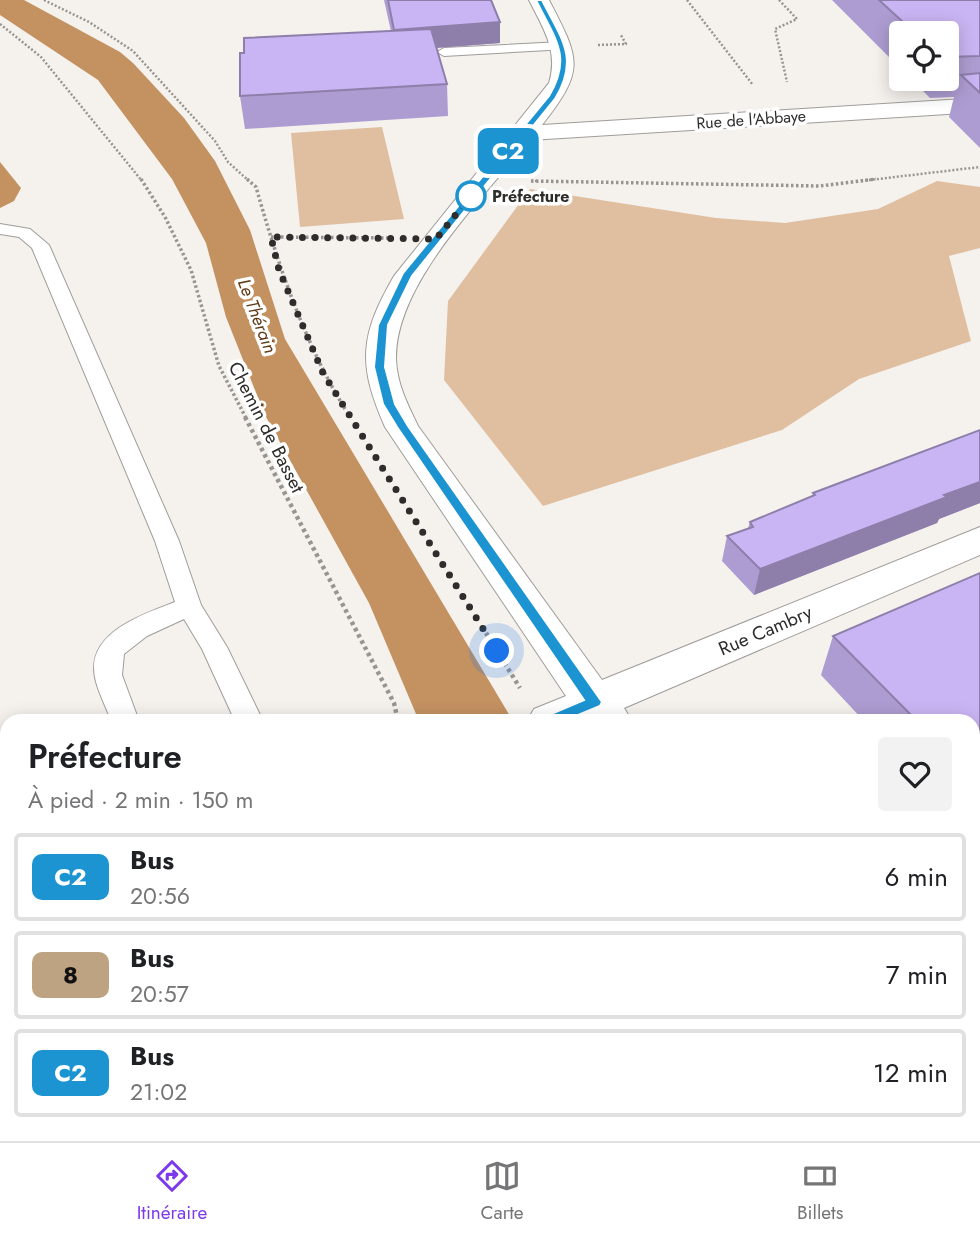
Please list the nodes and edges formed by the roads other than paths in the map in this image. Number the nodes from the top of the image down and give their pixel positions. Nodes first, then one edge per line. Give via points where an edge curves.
1 (539, 0) edge
2 (562, 46) junction
3 (444, 52) dead end
4 (980, 105) edge
5 (523, 133) junction
6 (0, 229) edge
7 (980, 540) edge
8 (189, 606) junction
9 (538, 709) edge
10 (602, 711) edge
11 (123, 714) edge
12 (245, 714) edge

1 - 2 street
2 - 3 lane
2 - 5 street via 566,62 563,79
4 - 5 street, Rue de l'Abbaye
5 - 10 street via 407,275 383,325 380,367 389,404
6 - 8 lane via 24,233 40,245 167,541
7 - 10 street, Rue Cambry
8 - 11 lane via 136,630 109,654 107,668
8 - 12 lane
9 - 10 street, Rue Cambry

